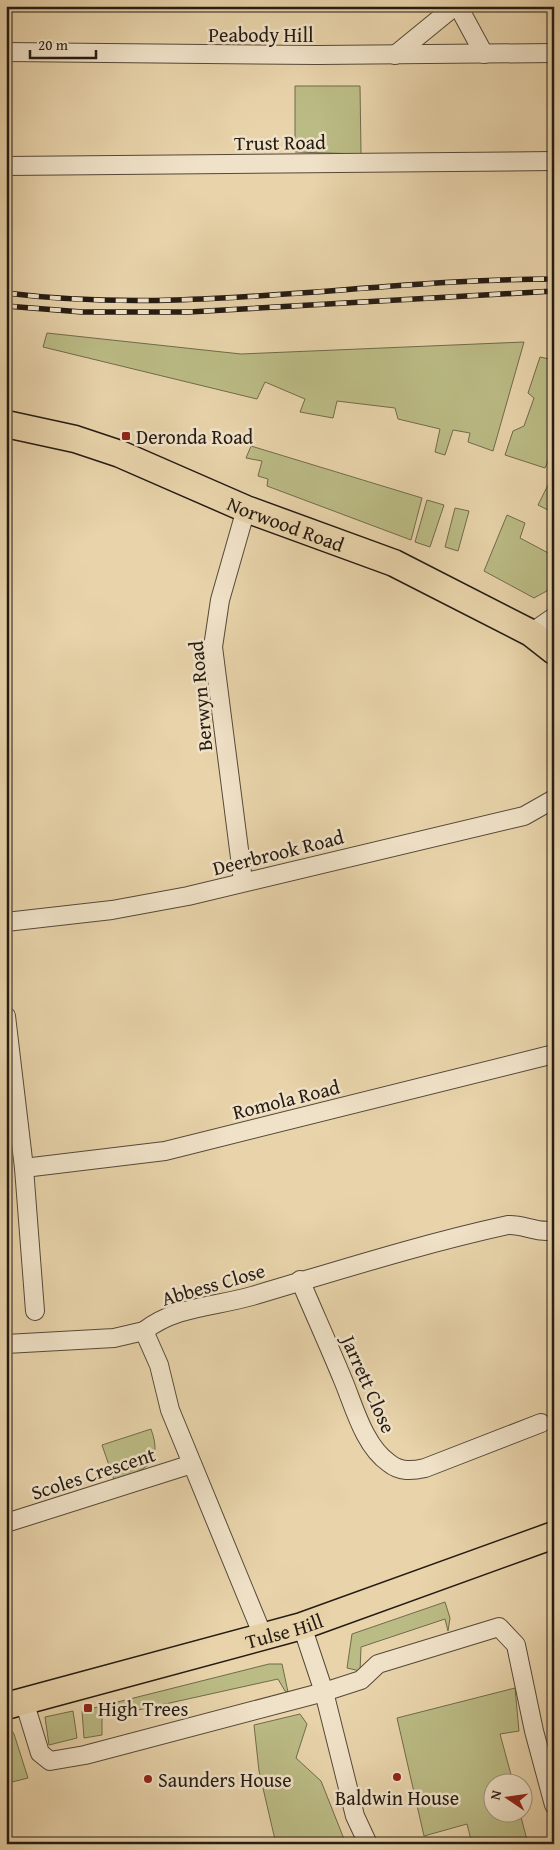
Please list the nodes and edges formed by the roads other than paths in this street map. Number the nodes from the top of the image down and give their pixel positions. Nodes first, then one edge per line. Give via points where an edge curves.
1 (456, 6) edge
2 (6, 52) edge
3 (554, 53) edge
4 (484, 54) junction
5 (395, 55) junction
6 (554, 160) edge
7 (6, 166) edge
8 (6, 424) edge
9 (246, 509) junction
10 (554, 616) edge
11 (531, 633) junction
12 (554, 650) edge
13 (554, 799) edge
14 (243, 881) junction
15 (6, 922) edge
16 (6, 1016) edge
17 (554, 1054) edge
18 (24, 1168) junction
19 (554, 1230) edge
20 (300, 1280) junction
21 (35, 1311) dead end
22 (144, 1331) junction
23 (6, 1344) edge
24 (540, 1422) dead end
25 (192, 1464) junction
26 (6, 1524) edge
27 (554, 1535) edge
28 (302, 1626) junction
29 (263, 1636) junction
30 (324, 1692) junction
31 (15, 1703) edge
32 (554, 1805) edge
33 (368, 1844) edge

1 - 4 street
1 - 5 street
2 - 5 street, Peabody Hill
3 - 4 street, Peabody Hill
4 - 5 street, Peabody Hill
6 - 7 street, Trust Road
8 - 9 main road, Norwood Road via 76,439 120,454
9 - 11 main road, Norwood Road via 394,563
9 - 14 street, Berwyn Road via 220,600 213,647
10 - 11 street
11 - 12 main road, Norwood Road
13 - 14 street, Deerbrook Road via 524,816
14 - 15 street, Deerbrook Road via 188,896 112,910
16 - 18 street
17 - 18 street, Romola Road via 165,1151
18 - 21 street
19 - 20 street, Abbess Close via 546,1232 508,1225 440,1240
20 - 22 street, Abbess Close via 231,1302 170,1314
20 - 24 street, Jarrett Close via 364,1427 378,1454 390,1464 402,1470 425,1468
22 - 23 street via 114,1338
22 - 25 street, Abbess Close via 159,1365 170,1410
25 - 26 street, Scoles Crescent
25 - 29 street, Abbess Close
27 - 28 main road, Tulse Hill
28 - 29 main road, Tulse Hill
28 - 30 street
29 - 31 main road, Tulse Hill
30 - 31 street via 84,1755 50,1760 40,1753
30 - 32 street via 361,1680 378,1664 500,1627 516,1645
30 - 33 street via 355,1816

